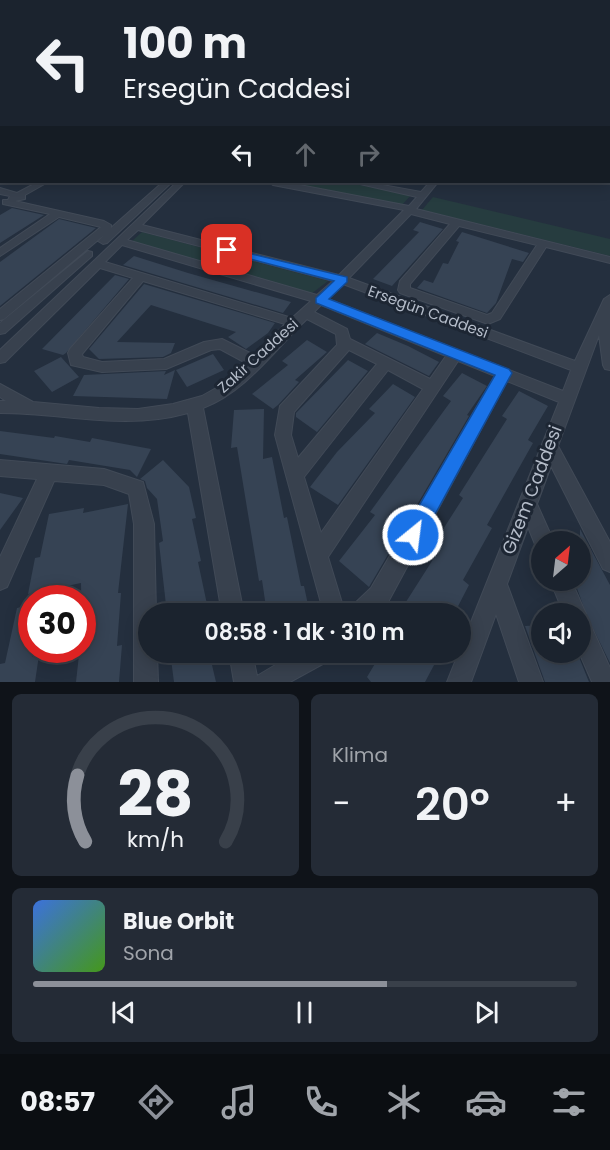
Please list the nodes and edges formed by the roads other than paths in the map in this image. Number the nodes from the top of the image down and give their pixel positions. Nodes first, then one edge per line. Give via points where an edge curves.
1 (42, 183) edge
2 (167, 183) edge
3 (180, 183) edge
4 (278, 183) edge
5 (374, 183) edge
6 (433, 183) edge
7 (390, 184) edge
8 (0, 191) edge
9 (423, 195) junction
10 (17, 196) junction
11 (3, 204) edge
12 (411, 210) junction
13 (58, 213) junction
14 (457, 222) junction
15 (129, 224) junction
16 (119, 241) junction
17 (543, 244) junction
18 (0, 253) edge
19 (610, 260) edge
20 (96, 263) junction
21 (141, 276) junction
22 (343, 280) junction
23 (320, 300) junction
24 (607, 307) edge
25 (0, 316) edge
26 (301, 318) junction
27 (0, 330) edge
28 (343, 341) junction
29 (456, 353) junction
30 (2, 355) edge
31 (255, 361) junction
32 (386, 363) junction
33 (610, 365) edge
34 (580, 368) junction
35 (504, 373) junction
36 (433, 387) junction
37 (0, 390) edge
38 (568, 399) junction
39 (0, 406) edge
40 (29, 406) junction
41 (195, 406) junction
42 (549, 446) junction
43 (0, 468) edge
44 (48, 474) junction
45 (295, 475) junction
46 (527, 503) junction
47 (539, 531) edge
48 (319, 553) junction
49 (610, 562) edge
50 (0, 580) edge
51 (496, 583) junction
52 (231, 603) edge
53 (331, 603) edge
54 (372, 603) edge
55 (591, 652) edge
56 (242, 663) edge
57 (301, 663) edge
58 (146, 682) edge
59 (246, 682) edge
60 (266, 682) edge
61 (459, 682) edge
62 (531, 682) edge
63 (604, 682) edge

1 - 10 street
2 - 15 street
3 - 15 street
4 - 12 street
5 - 7 street
6 - 9 street, Zakir Caddesi
7 - 9 street
8 - 10 street, Ersegün Caddesi
9 - 12 street, Zakir Caddesi
10 - 11 street
10 - 15 street, Ersegün Caddesi
11 - 13 street
12 - 14 street
12 - 22 street, Zakir Caddesi
13 - 18 street
13 - 25 street via 107,227
14 - 17 street
14 - 17 street via 404,284 404,290 488,320 496,316
15 - 16 street
15 - 22 street, Ersegün Caddesi
15 - 27 street
16 - 20 street
16 - 23 street, Ersegün Caddesi
17 - 19 street
20 - 21 street
20 - 30 street
21 - 26 street
21 - 31 street via 84,340 75,353 76,361 102,367 166,364 209,345 222,344
22 - 23 street, Zakir Caddesi
22 - 34 street, Ersegün Caddesi
23 - 26 street, Zakir Caddesi
23 - 29 street, Ersegün Caddesi
24 - 33 street
24 - 34 street, Gizem Caddesi
26 - 28 street via 342,332
26 - 31 street, Zakir Caddesi
28 - 32 street
28 - 45 street via 344,346 286,410 283,435
29 - 35 street, Ersegün Caddesi
29 - 36 street
31 - 41 street, Zakir Caddesi via 222,392
32 - 36 street
32 - 45 street
34 - 38 street, Gizem Caddesi
35 - 38 street, Ersegün Caddesi
35 - 54 street
36 - 48 street
37 - 40 street
38 - 42 street, Gizem Caddesi
39 - 40 street, Zakir Caddesi
40 - 41 street, Zakir Caddesi via 152,415
41 - 52 street
42 - 46 street, Gizem Caddesi
42 - 49 street
43 - 44 street
44 - 50 street
44 - 58 street via 104,477 137,488 144,524
45 - 48 street
46 - 47 street
46 - 51 street, Gizem Caddesi
48 - 53 street
51 - 61 street, Gizem Caddesi
51 - 62 street
55 - 63 street
56 - 59 street
57 - 60 street

